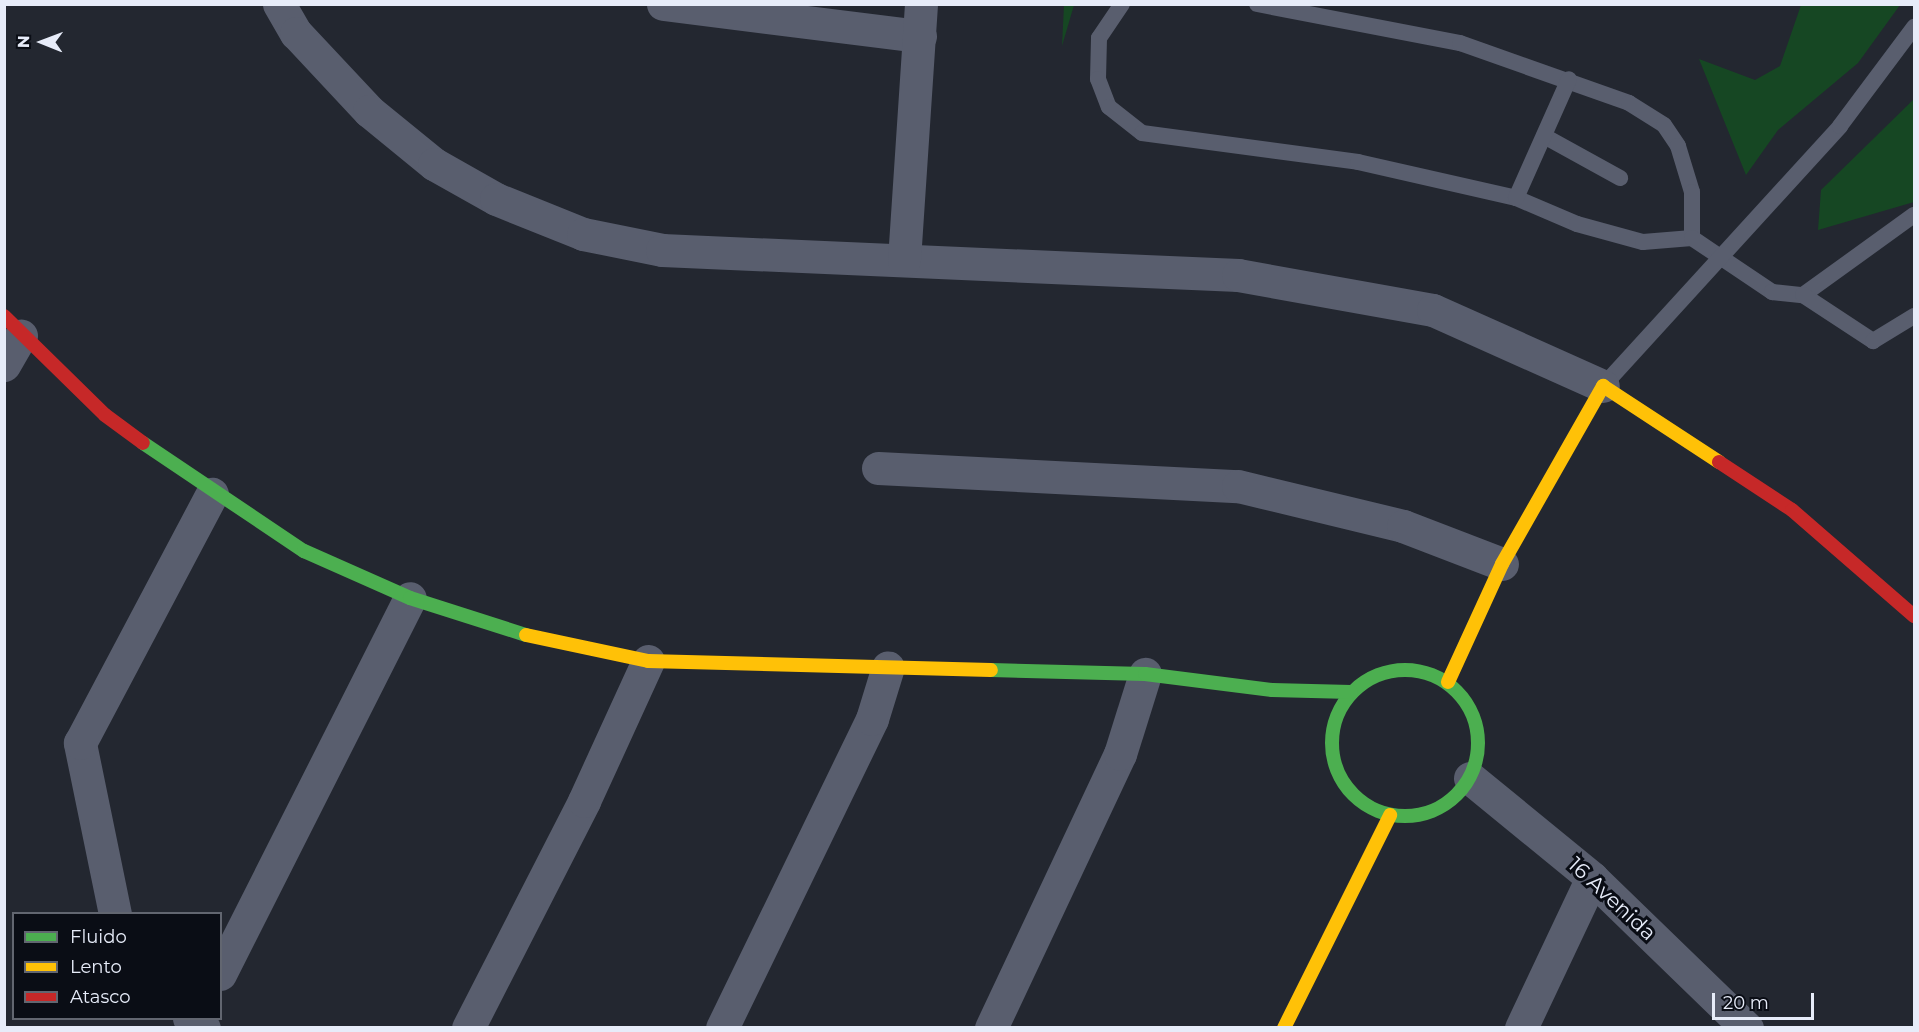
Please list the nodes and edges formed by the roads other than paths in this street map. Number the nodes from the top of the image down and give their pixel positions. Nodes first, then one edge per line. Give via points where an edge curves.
1 (279, 4) edge
2 (1122, 4) edge
3 (1257, 4) edge
4 (679, 6) edge
5 (921, 20) edge
6 (1914, 27) edge
7 (1569, 79) junction
8 (1544, 136) junction
9 (1620, 178) dead end
10 (1516, 198) junction
11 (1914, 215) edge
12 (1692, 238) junction
13 (1716, 259) junction
14 (904, 260) junction
15 (1803, 295) junction
16 (1914, 316) edge
17 (13, 326) edge
18 (4, 365) edge
19 (1603, 386) junction
20 (878, 468) dead end
21 (212, 494) junction
22 (1502, 564) junction
23 (410, 598) junction
24 (1914, 616) edge
25 (648, 661) junction
26 (888, 667) junction
27 (1145, 674) junction
28 (1448, 682) junction
29 (1272, 690) junction
30 (1352, 692) junction
31 (1298, 706) dead end
32 (1316, 717) dead end
33 (1333, 728) junction
34 (1470, 778) junction
35 (1390, 815) junction
36 (1592, 878) junction
37 (115, 912) edge
38 (222, 970) edge
39 (468, 1028) edge
40 (722, 1028) edge
41 (991, 1028) edge
42 (1284, 1028) edge
43 (1521, 1028) edge
44 (1747, 1028) edge

1 - 14 street via 296,33 369,111 434,164 496,199 583,234 662,250
2 - 10 lane via 1099,38 1098,79 1109,107 1142,133 1359,162
3 - 7 lane via 1460,43
4 - 5 street
5 - 14 street
6 - 13 lane via 1840,126
7 - 8 lane
7 - 12 lane via 1629,103 1664,125 1685,164 1692,192
8 - 9 lane
8 - 10 lane
10 - 12 lane via 1577,224 1643,242
11 - 15 lane
12 - 13 lane
13 - 15 lane via 1772,292
13 - 19 lane
14 - 19 street via 1238,275 1339,291 1432,309
15 - 16 lane via 1873,341
17 - 18 street
17 - 21 street via 105,415
19 - 22 street
19 - 24 street via 1792,510
20 - 22 street via 1238,486 1403,526
21 - 23 street via 304,551
21 - 37 street via 80,743
22 - 28 street
23 - 25 street via 516,633
23 - 38 street
25 - 26 street
25 - 39 street via 584,801
26 - 27 street
26 - 40 street via 872,719
27 - 29 street
27 - 41 street via 1120,754
28 - 30 street via 1424,672 1398,669 1373,677
28 - 34 street via 1466,701 1477,726 1478,753
29 - 30 street
29 - 31 street
30 - 33 street
32 - 33 street
33 - 35 street via 1335,762 1351,793
34 - 35 street via 1437,810
34 - 36 street, 16 Avenida
35 - 42 street
36 - 43 street
36 - 44 street, 16 Avenida

